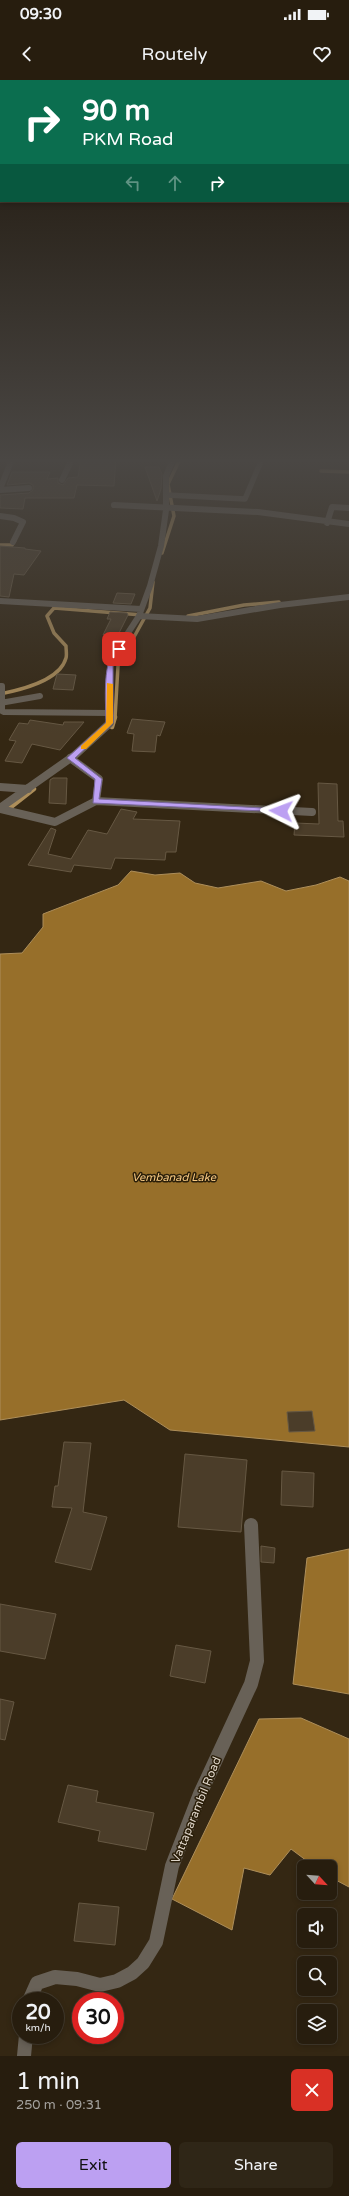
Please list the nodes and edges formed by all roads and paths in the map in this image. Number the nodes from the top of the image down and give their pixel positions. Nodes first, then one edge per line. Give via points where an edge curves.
1 (159, 551) edge
2 (349, 597) edge
3 (0, 601) edge
4 (140, 613) junction
5 (0, 686) edge
6 (40, 696) dead end
7 (1, 702) edge
8 (110, 713) junction
9 (70, 758) junction
10 (0, 787) edge
11 (28, 789) junction
12 (96, 801) junction
13 (0, 809) edge
14 (312, 812) dead end
15 (251, 1524) dead end
16 (34, 1992) edge
17 (25, 2044) edge
18 (24, 2056) edge

1 - 4 street
2 - 4 street via 197,619
3 - 4 street
4 - 8 street via 110,666
5 - 7 street
6 - 7 street
7 - 8 street via 4,712
8 - 9 street via 109,726
9 - 11 street
9 - 12 street via 98,779
10 - 11 street
11 - 13 street
12 - 13 street via 55,822
12 - 14 street
15 - 16 street, Vattaparambil Road via 257,1661 251,1684 200,1794 172,1866 156,1942 143,1963 117,1981 100,1986 77,1979 55,1977 37,1983
17 - 18 street

